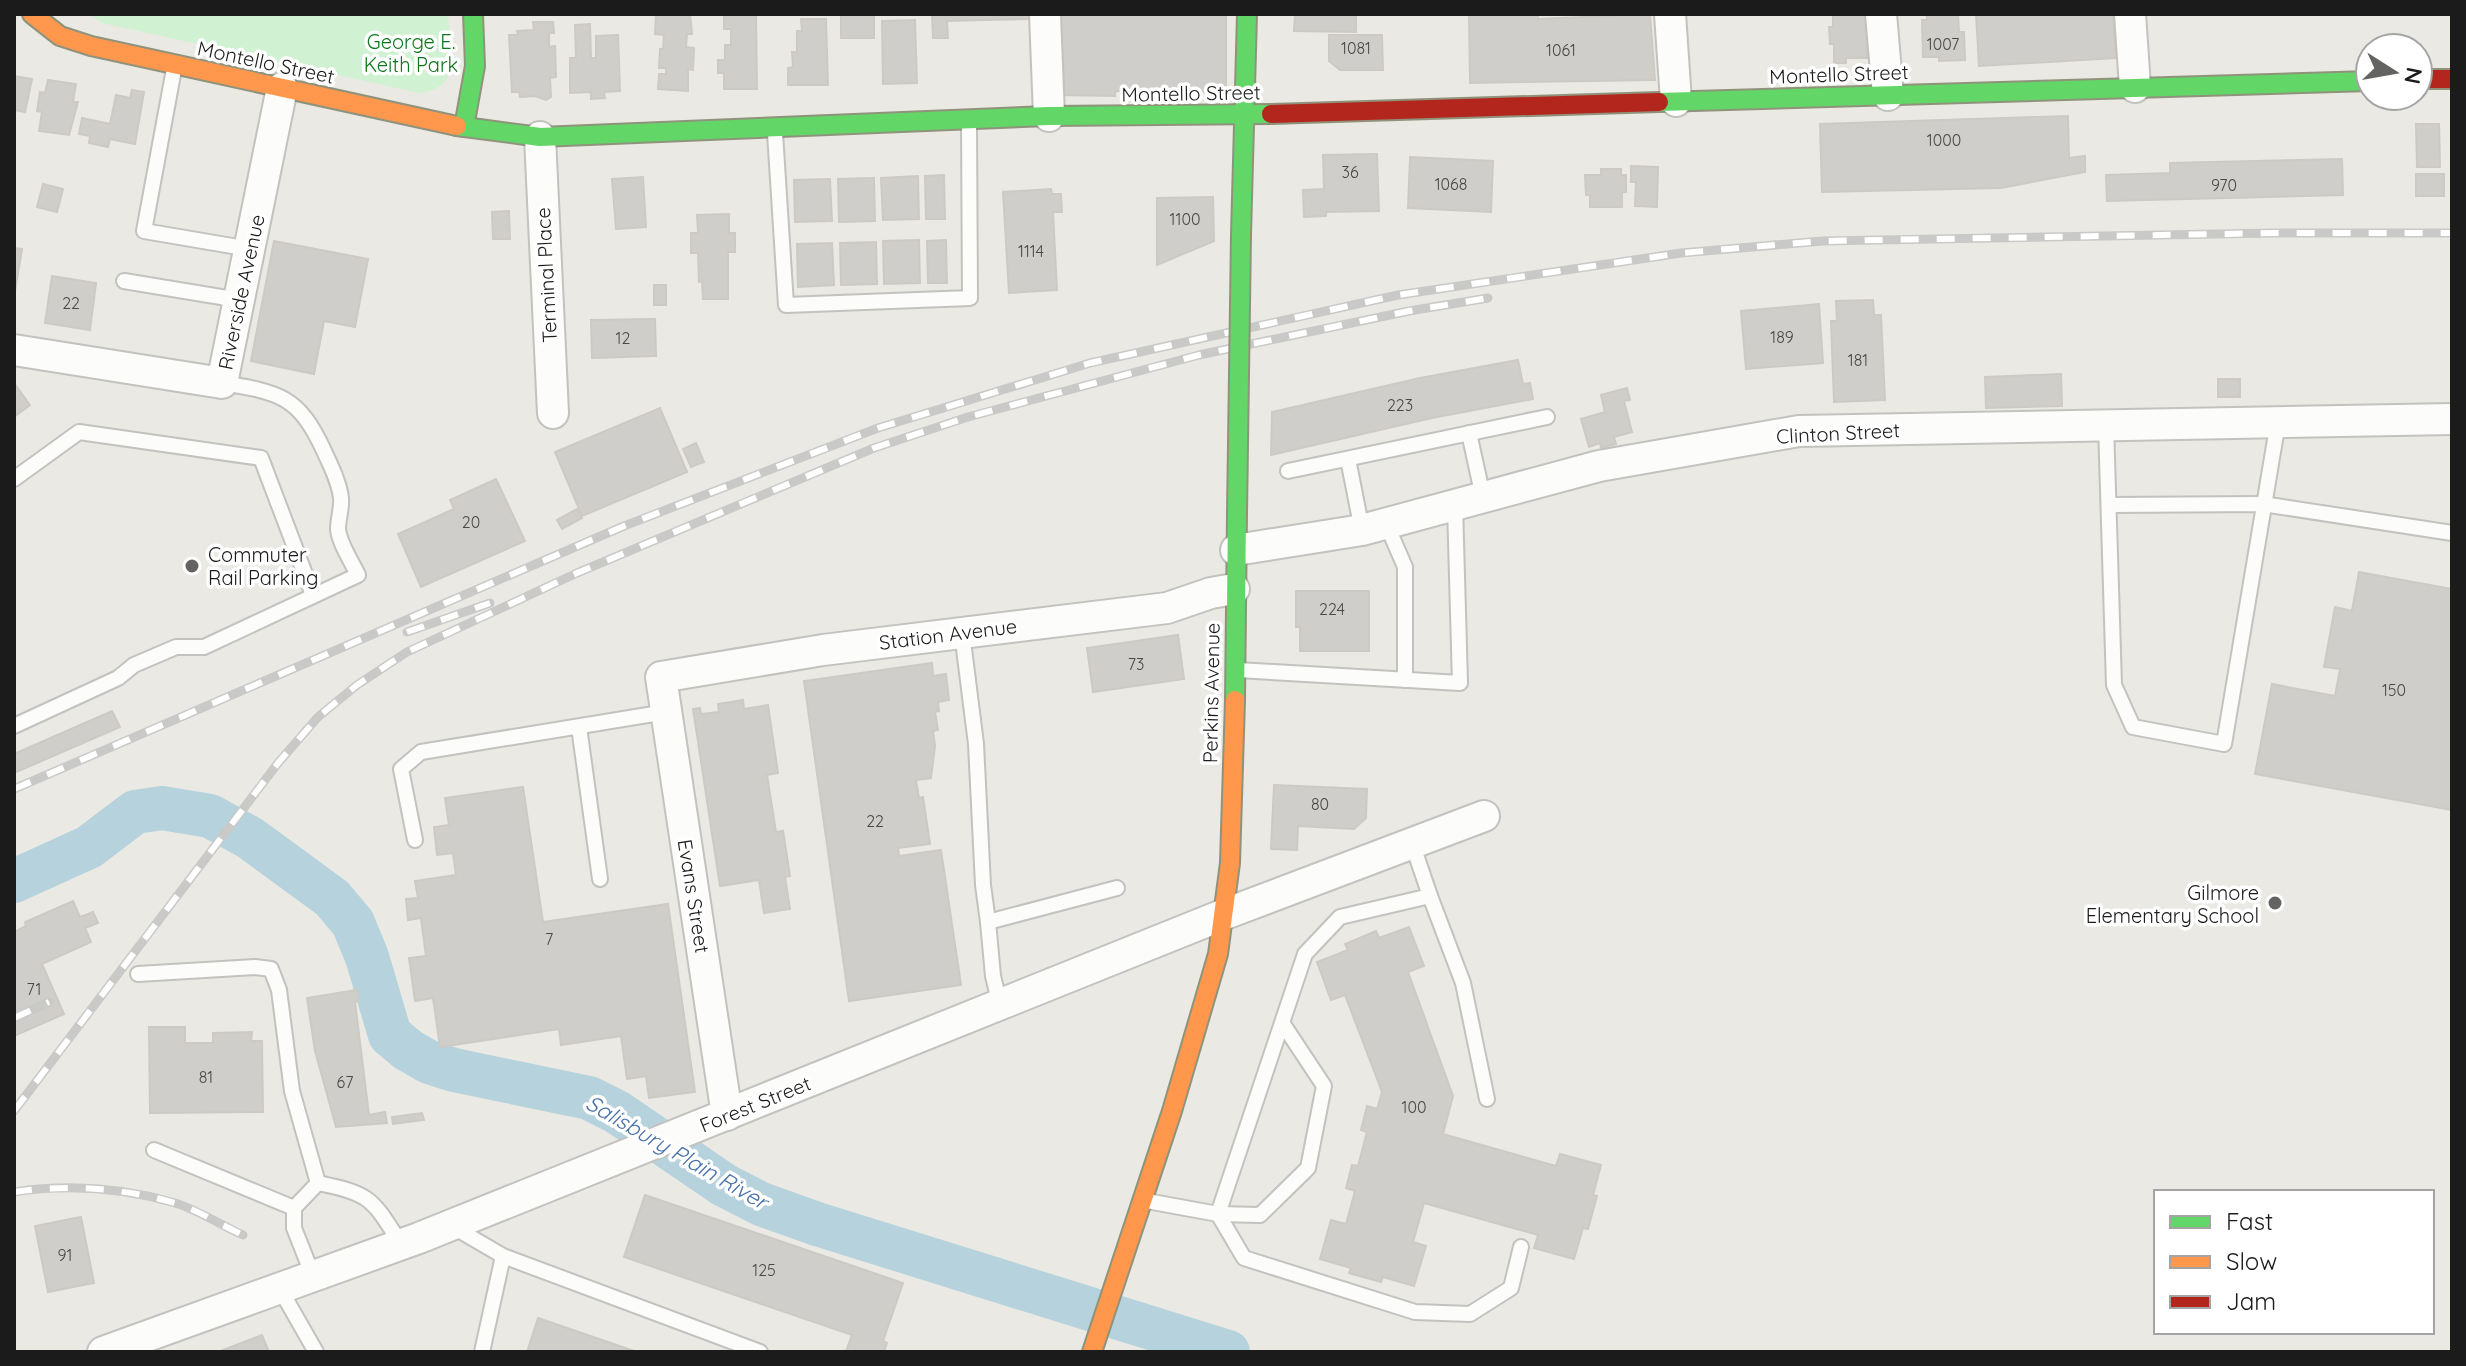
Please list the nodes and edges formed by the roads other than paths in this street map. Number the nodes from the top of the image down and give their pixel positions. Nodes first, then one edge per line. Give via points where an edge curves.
1 (32, 14) edge
2 (473, 14) edge
3 (1045, 14) edge
4 (1247, 14) edge
5 (1670, 14) edge
6 (1881, 14) edge
7 (2130, 14) edge
8 (175, 65) junction
9 (2354, 81) edge
10 (2135, 87) junction
11 (282, 88) junction
12 (1888, 95) junction
13 (1676, 101) junction
14 (1245, 115) junction
15 (1049, 116) junction
16 (969, 120) junction
17 (464, 127) junction
18 (775, 128) junction
19 (540, 137) junction
20 (250, 249) junction
21 (124, 281) dead end
22 (239, 300) junction
23 (14, 350) edge
24 (222, 383) junction
25 (553, 413) dead end
26 (1547, 417) dead end
27 (2452, 419) edge
28 (2279, 421) junction
29 (2106, 425) junction
30 (1469, 433) junction
31 (1348, 459) junction
32 (1288, 471) dead end
33 (14, 479) edge
34 (1469, 501) junction
35 (2263, 504) junction
36 (2109, 505) junction
37 (1374, 526) junction
38 (2452, 533) edge
39 (1236, 550) junction
40 (1234, 589) junction
41 (313, 595) junction
42 (962, 633) junction
43 (1234, 670) junction
44 (661, 677) joint
45 (1405, 680) junction
46 (666, 712) junction
47 (14, 726) edge
48 (579, 727) junction
49 (1484, 816) dead end
50 (415, 840) dead end
51 (1412, 843) junction
52 (600, 879) dead end
53 (1117, 888) dead end
54 (1430, 896) junction
55 (1225, 914) junction
56 (988, 922) junction
57 (138, 974) dead end
58 (1000, 1005) junction
59 (1283, 1024) junction
60 (1487, 1099) dead end
61 (727, 1115) junction
62 (154, 1150) dead end
63 (318, 1183) junction
64 (1143, 1200) junction
65 (294, 1208) junction
66 (1218, 1214) junction
67 (450, 1225) junction
68 (401, 1244) junction
69 (1521, 1247) dead end
70 (503, 1256) junction
71 (313, 1276) junction
72 (280, 1289) junction
73 (1093, 1349) edge
74 (103, 1352) edge
75 (316, 1352) edge
76 (482, 1352) edge
77 (760, 1352) edge

1 - 8 main road, Montello Street via 75,42
2 - 17 main road via 475,66
3 - 15 street
4 - 14 main road, Perkins Avenue
5 - 13 street
6 - 12 street
7 - 10 street
8 - 11 main road, Montello Street
8 - 20 lane via 144,231
9 - 10 main road, Montello Street
10 - 12 main road, Montello Street
11 - 17 main road, Montello Street
11 - 20 street, Riverside Avenue
12 - 13 main road, Montello Street
13 - 14 main road, Montello Street
14 - 15 main road, Montello Street
14 - 39 main road, Perkins Avenue, bridge
15 - 16 main road, Montello Street
16 - 18 main road, Montello Street
16 - 18 lane via 970,298 786,305
17 - 19 main road, Montello Street
18 - 19 main road, Montello Street
19 - 25 street, Terminal Place
20 - 22 street, Riverside Avenue
21 - 22 lane
22 - 24 street, Riverside Avenue
23 - 24 street, Riverside Avenue
24 - 41 lane via 270,392 301,411 333,471 341,499 338,531 358,575
26 - 30 lane
27 - 28 street, Clinton Street
28 - 29 street, Clinton Street
28 - 35 lane
29 - 34 street, Clinton Street via 1799,431 1599,466
29 - 36 lane
30 - 31 lane
30 - 34 lane
31 - 32 lane
31 - 37 lane
33 - 41 lane via 79,432 261,458
34 - 37 street, Clinton Street
34 - 45 lane via 1460,683
35 - 36 lane
35 - 36 lane via 2224,744 2133,727 2114,685
35 - 38 lane
37 - 39 street, Clinton Street
37 - 45 lane via 1405,567
39 - 40 main road, Perkins Avenue
40 - 42 street, Station Avenue via 1167,608
40 - 43 main road, Perkins Avenue
41 - 47 lane via 204,647 176,647 134,665 118,678
42 - 44 street, Station Avenue
42 - 56 lane
43 - 45 lane
43 - 55 main road, Perkins Avenue
44 - 46 street, Evans Street
46 - 48 lane
46 - 61 street, Evans Street
48 - 50 lane via 421,752 401,769
48 - 52 lane
49 - 51 street, Forest Street
51 - 54 lane
51 - 55 street, Forest Street
53 - 56 lane
54 - 59 lane via 1340,917 1305,954
54 - 60 lane via 1463,983
55 - 58 street, Forest Street
55 - 64 main road, Perkins Avenue via 1204,1008
56 - 58 lane
57 - 63 lane via 271,969 279,990 292,1091
58 - 61 street, Forest Street
59 - 66 lane
59 - 66 lane via 1324,1086 1308,1168 1260,1215
61 - 67 street, Forest Street
62 - 65 lane
63 - 65 lane
63 - 68 lane via 365,1196
64 - 66 lane
64 - 73 main road, Perkins Avenue
65 - 71 lane via 294,1228
66 - 69 lane via 1244,1258 1415,1312 1470,1314 1511,1288
67 - 68 street, Forest Street
67 - 70 lane
68 - 71 street, Forest Street
70 - 76 lane
70 - 77 lane
71 - 72 street, Forest Street
72 - 74 street, Forest Street
72 - 75 lane

